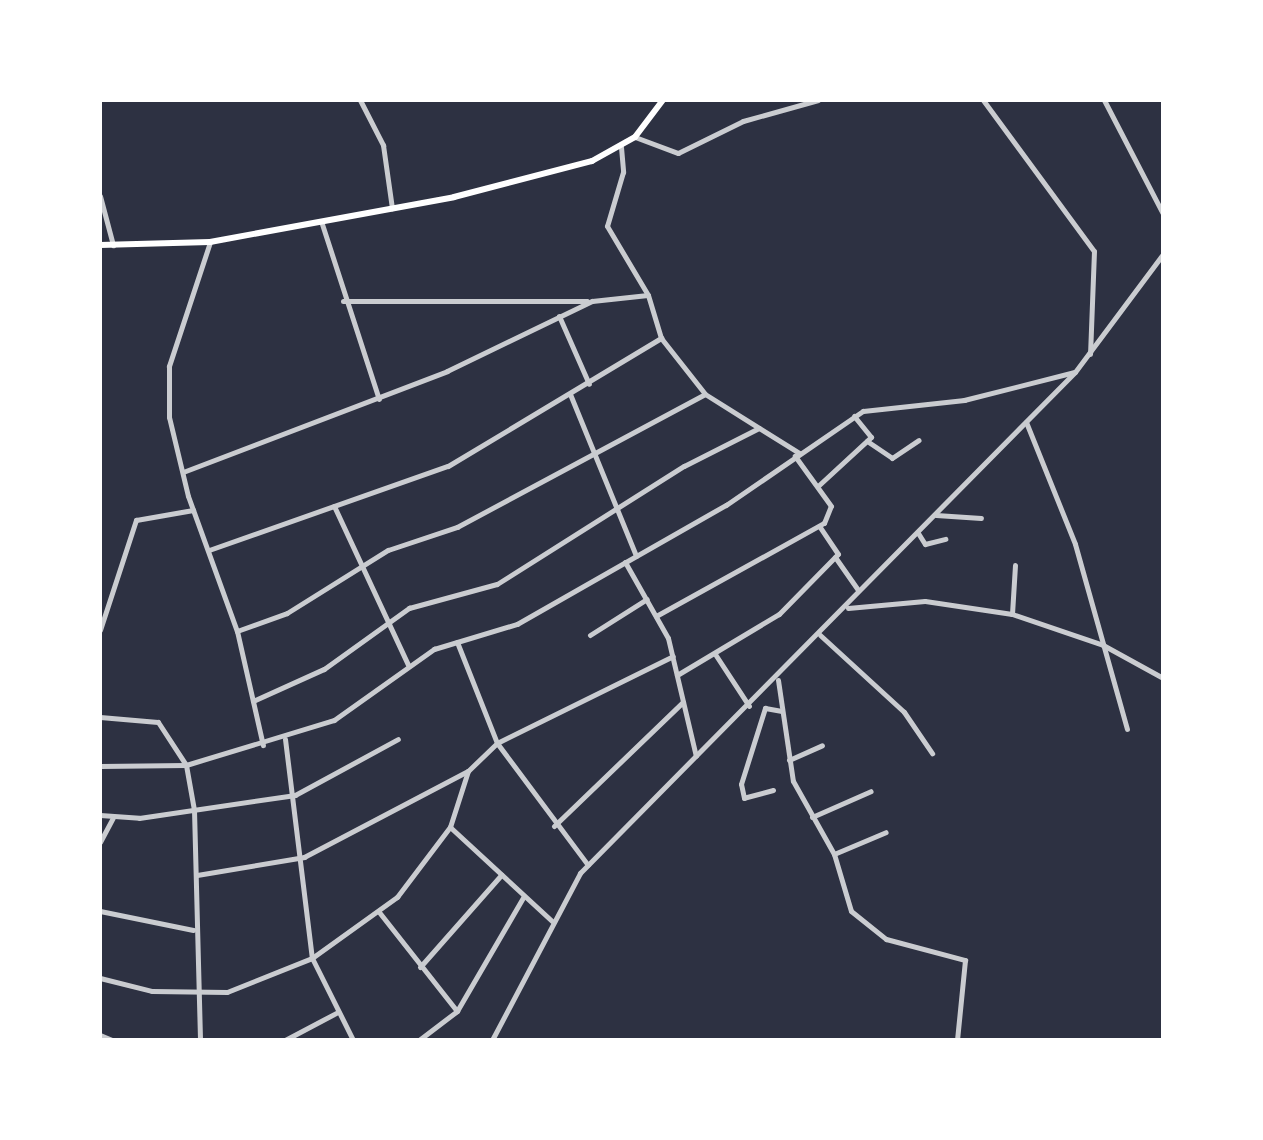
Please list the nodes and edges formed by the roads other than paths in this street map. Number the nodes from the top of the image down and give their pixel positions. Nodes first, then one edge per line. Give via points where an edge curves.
1 (360, 100) edge
2 (663, 100) edge
3 (818, 100) edge
4 (983, 100) edge
5 (1104, 100) edge
6 (635, 137) junction
7 (621, 147) junction
8 (100, 196) edge
9 (392, 208) junction
10 (1163, 214) edge
11 (322, 224) junction
12 (210, 242) junction
13 (100, 245) edge
14 (113, 245) junction
15 (1163, 254) edge
16 (648, 295) junction
17 (343, 301) junction
18 (592, 301) junction
19 (559, 316) junction
20 (661, 338) junction
21 (1089, 355) junction
22 (1075, 372) junction
23 (589, 384) junction
24 (570, 394) junction
25 (705, 394) junction
26 (379, 399) junction
27 (854, 416) junction
28 (1026, 422) junction
29 (759, 428) junction
30 (919, 440) dead end
31 (867, 441) junction
32 (591, 454) junction
33 (797, 454) junction
34 (183, 472) junction
35 (819, 485) junction
36 (334, 506) junction
37 (193, 510) junction
38 (616, 511) junction
39 (936, 515) junction
40 (981, 518) dead end
41 (820, 527) junction
42 (918, 533) junction
43 (945, 539) dead end
44 (209, 550) junction
45 (636, 556) junction
46 (835, 557) junction
47 (625, 562) junction
48 (1015, 565) dead end
49 (357, 568) junction
50 (857, 589) dead end
51 (647, 599) junction
52 (848, 608) junction
53 (1012, 614) junction
54 (656, 616) junction
55 (385, 620) junction
56 (100, 630) edge
57 (237, 631) junction
58 (590, 635) dead end
59 (820, 635) junction
60 (457, 642) junction
61 (1103, 645) junction
62 (715, 654) junction
63 (673, 656) junction
64 (408, 665) junction
65 (677, 675) junction
66 (1163, 678) edge
67 (778, 679) junction
68 (253, 701) junction
69 (683, 702) junction
70 (749, 706) junction
71 (782, 711) junction
72 (100, 717) edge
73 (1127, 729) dead end
74 (285, 739) junction
75 (398, 739) dead end
76 (497, 743) junction
77 (263, 745) junction
78 (822, 745) dead end
79 (932, 753) dead end
80 (697, 757) junction
81 (789, 760) junction
82 (186, 765) junction
83 (100, 766) edge
84 (468, 771) junction
85 (773, 790) dead end
86 (871, 791) dead end
87 (295, 795) junction
88 (194, 810) junction
89 (100, 815) edge
90 (812, 817) junction
91 (113, 818) junction
92 (554, 826) junction
93 (450, 827) junction
94 (886, 832) dead end
95 (100, 842) edge
96 (834, 854) junction
97 (304, 857) junction
98 (588, 865) junction
99 (197, 875) junction
100 (501, 875) junction
101 (524, 896) junction
102 (100, 911) edge
103 (379, 912) junction
104 (552, 921) junction
105 (193, 930) junction
106 (312, 958) junction
107 (420, 967) junction
108 (100, 978) edge
109 (196, 992) junction
110 (457, 1011) junction
111 (336, 1013) junction
112 (100, 1035) edge
113 (112, 1040) edge
114 (200, 1040) edge
115 (285, 1040) edge
116 (353, 1040) edge
117 (419, 1040) edge
118 (492, 1040) edge
119 (957, 1040) edge

1 - 9 street via 383,145
2 - 6 main road
3 - 6 street via 743,121 687,151 658,150
4 - 21 street via 1094,251
5 - 10 street
6 - 7 main road
7 - 9 main road via 592,161
7 - 16 street via 623,172 607,226
8 - 14 street
9 - 11 main road
11 - 12 main road
11 - 17 street
12 - 14 main road
12 - 34 street via 167,383
13 - 14 main road
15 - 21 street
16 - 18 street
16 - 20 street
17 - 18 street
17 - 26 street
18 - 19 street
19 - 23 street
19 - 26 street
20 - 23 street
20 - 25 street
21 - 22 street
22 - 27 street via 964,400
22 - 28 street
23 - 24 street
24 - 32 street
24 - 36 street via 448,466
25 - 29 street
25 - 32 street
26 - 34 street
27 - 31 street
27 - 33 street
28 - 39 street
28 - 61 street via 1064,510
29 - 33 street
29 - 38 street
30 - 31 street via 892,458
31 - 35 street
32 - 38 street
32 - 49 street via 457,527
33 - 35 street
33 - 45 street
34 - 37 street
35 - 41 street via 831,506
36 - 44 street
36 - 49 street
37 - 44 street
37 - 56 street via 136,520
38 - 45 street
38 - 55 street via 497,584
39 - 40 street
39 - 42 street
41 - 46 street
41 - 54 street
42 - 43 street via 925,544
42 - 52 street
44 - 57 street
45 - 47 street
46 - 50 street
46 - 62 street via 779,614
47 - 51 street
47 - 60 street via 517,624
48 - 53 street
49 - 55 street
49 - 57 street via 287,613
51 - 54 street
51 - 58 street
52 - 53 street via 938,601
52 - 59 street
53 - 61 street
54 - 63 street
55 - 64 street
55 - 68 street via 324,669
57 - 68 street
59 - 67 street
59 - 79 street via 904,712
60 - 64 street
60 - 76 street
61 - 66 street
61 - 73 street
62 - 65 street
62 - 70 street
63 - 65 street
63 - 76 street
64 - 74 street via 334,720
65 - 69 street
67 - 70 street
67 - 71 street
68 - 77 street
69 - 80 street
69 - 92 street
70 - 80 street
71 - 81 street
71 - 85 street via 765,708 741,784 744,798
72 - 82 street via 158,722
74 - 77 street
74 - 87 street
75 - 87 street
76 - 84 street
76 - 92 street
77 - 82 street
78 - 81 street
80 - 98 street
81 - 90 street
82 - 83 street
82 - 88 street
84 - 93 street
84 - 97 street
86 - 90 street
87 - 88 street
87 - 97 street
88 - 91 street
88 - 99 street
89 - 91 street
90 - 96 street
91 - 95 street
92 - 98 street
93 - 100 street
93 - 103 street
94 - 96 street
96 - 119 street via 843,898 874,932 965,960
97 - 99 street
97 - 106 street
98 - 104 street
99 - 105 street
100 - 101 street
100 - 107 street
101 - 104 street
101 - 110 street
102 - 105 street
103 - 106 street
103 - 107 street
104 - 118 street
105 - 109 street
106 - 109 street via 227,992
106 - 111 street
107 - 110 street
108 - 109 street
109 - 114 street
110 - 117 street
111 - 115 street
111 - 116 street
112 - 113 street

